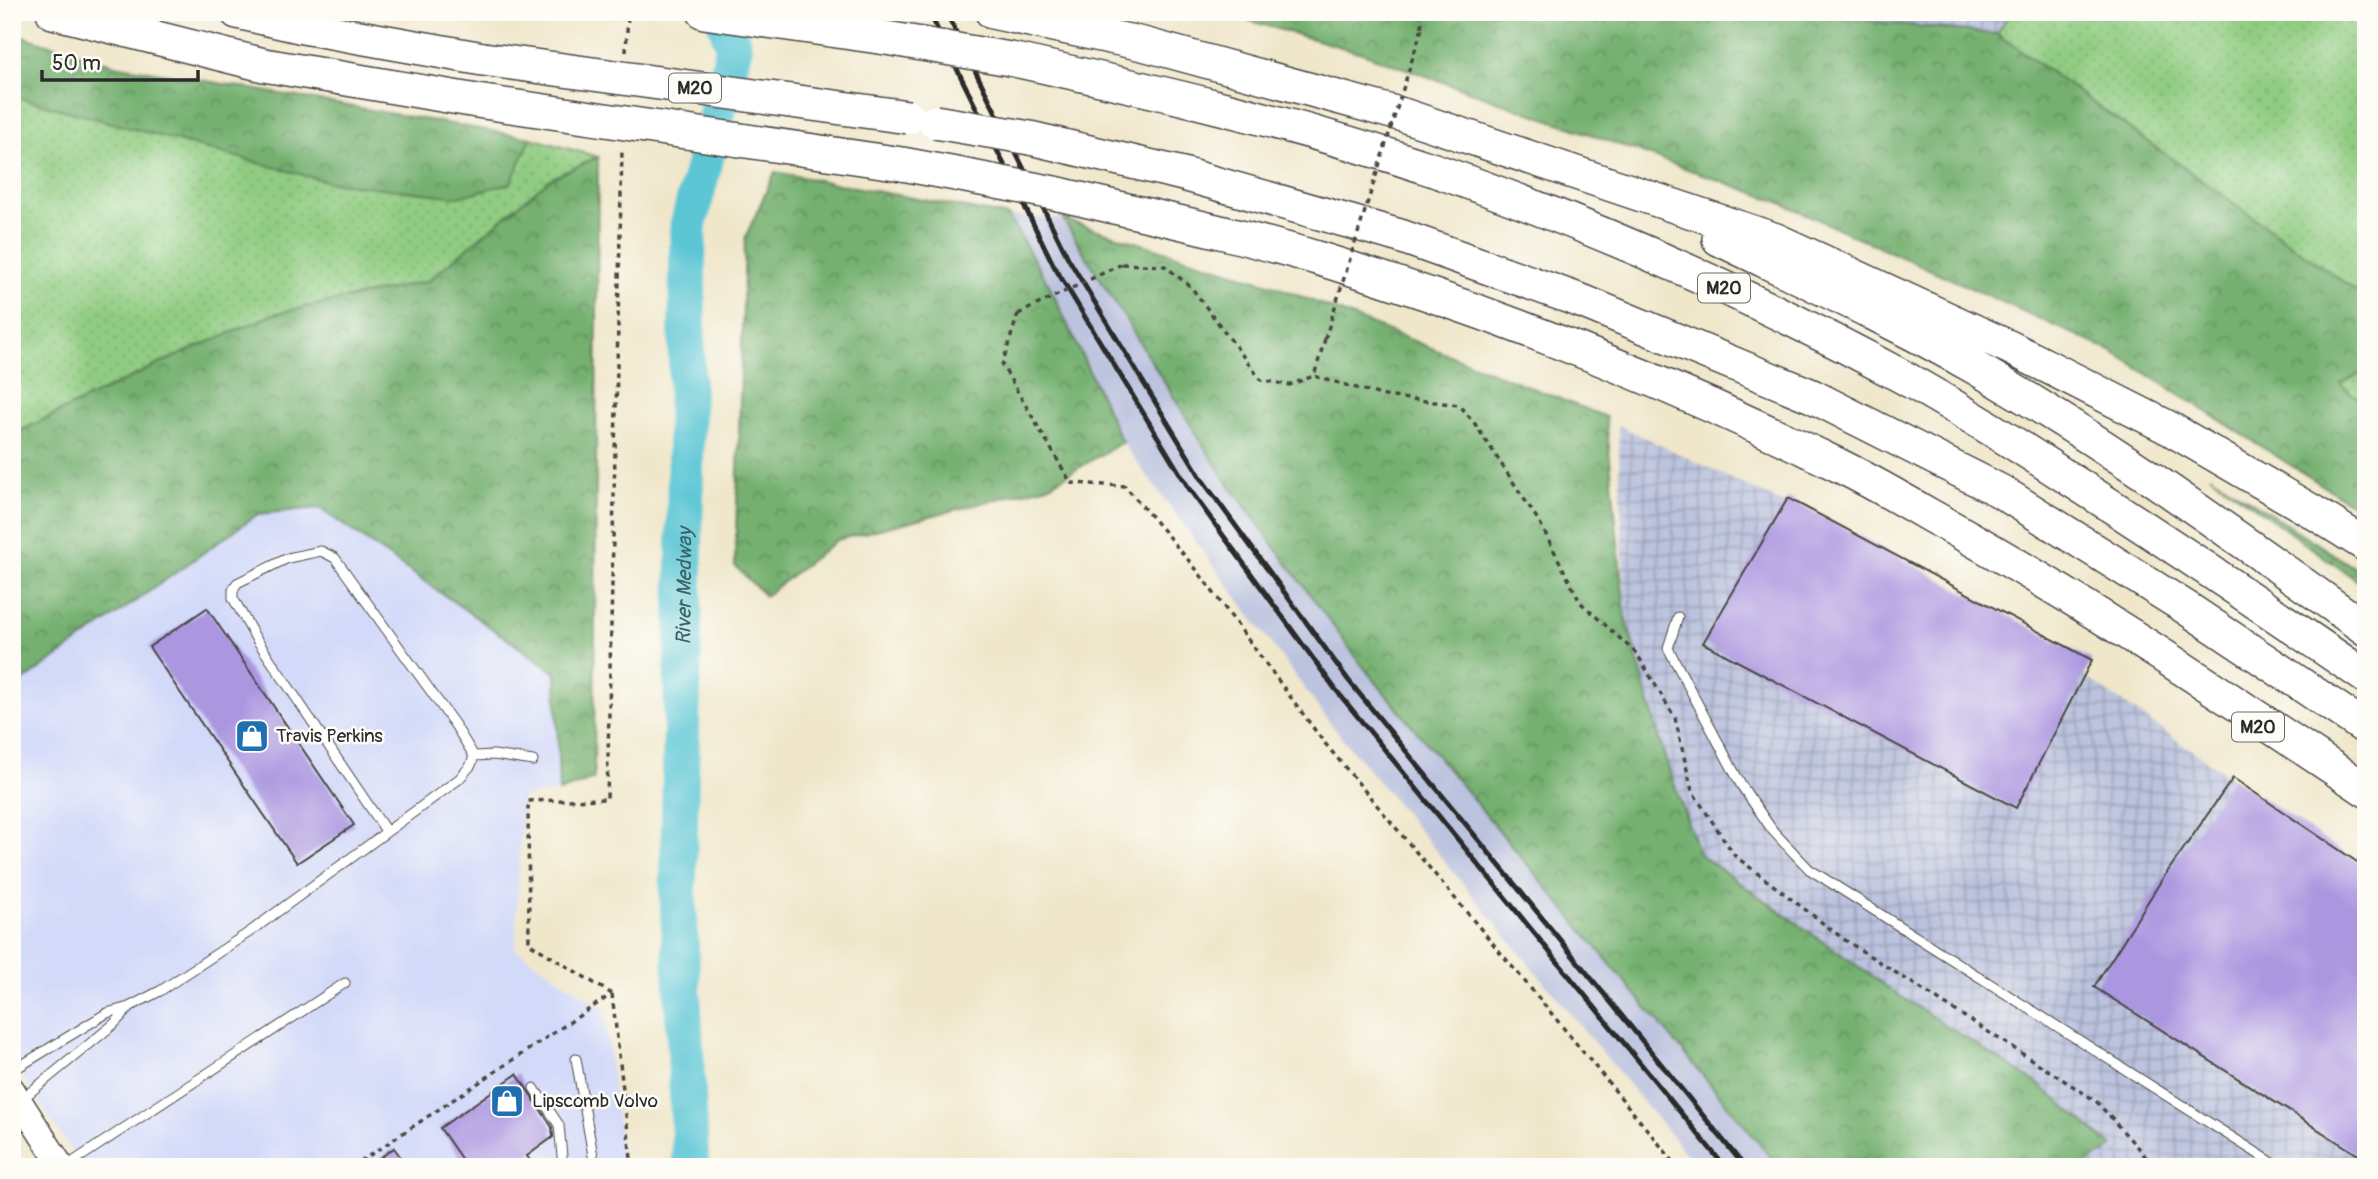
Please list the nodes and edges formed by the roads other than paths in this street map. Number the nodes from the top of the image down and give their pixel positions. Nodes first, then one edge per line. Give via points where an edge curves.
1 (53, 12) edge
2 (237, 12) edge
3 (704, 12) edge
4 (992, 12) edge
5 (1487, 143) junction
6 (2366, 545) edge
7 (1678, 617) dead end
8 (2366, 629) edge
9 (2150, 646) junction
10 (2366, 677) edge
11 (2366, 727) edge
12 (474, 756) junction
13 (533, 761) dead end
14 (2366, 790) edge
15 (2366, 808) edge
16 (386, 831) junction
17 (345, 983) dead end
18 (129, 1007) junction
19 (576, 1059) dead end
20 (12, 1071) edge
21 (534, 1088) dead end
22 (16, 1095) edge
23 (2264, 1163) edge
24 (64, 1167) edge
25 (563, 1167) edge
26 (595, 1167) edge
27 (2279, 1167) edge

1 - 9 highway, M20, bridge via 264,65 902,164 1059,194 1319,259 1464,307 1717,408 1843,467 1997,552
2 - 11 highway, M20, bridge via 483,59 1030,138 1183,174 1400,236 1584,302 1812,396 2000,491
3 - 10 highway, M20, bridge via 1010,59 1177,95 1434,170 1566,220 1779,314 1904,378 2172,544
4 - 5 highway, M20 via 1264,75
5 - 6 highway, M20 via 1776,240 2009,347 2169,428
5 - 8 highway, M20 via 1661,212 1974,367 2105,448
7 - 23 lane via 1668,648 1741,785 1773,831 1809,869
9 - 14 highway, M20
9 - 15 highway, M20
12 - 13 lane
12 - 16 lane via 459,779
12 - 16 lane via 329,554 321,551 288,558 237,583 233,598 255,637
16 - 18 lane via 251,930
17 - 24 lane
18 - 20 lane via 107,1013
18 - 22 lane via 114,1024
19 - 26 lane
21 - 25 lane via 559,1125
22 - 24 street
23 - 27 lane

